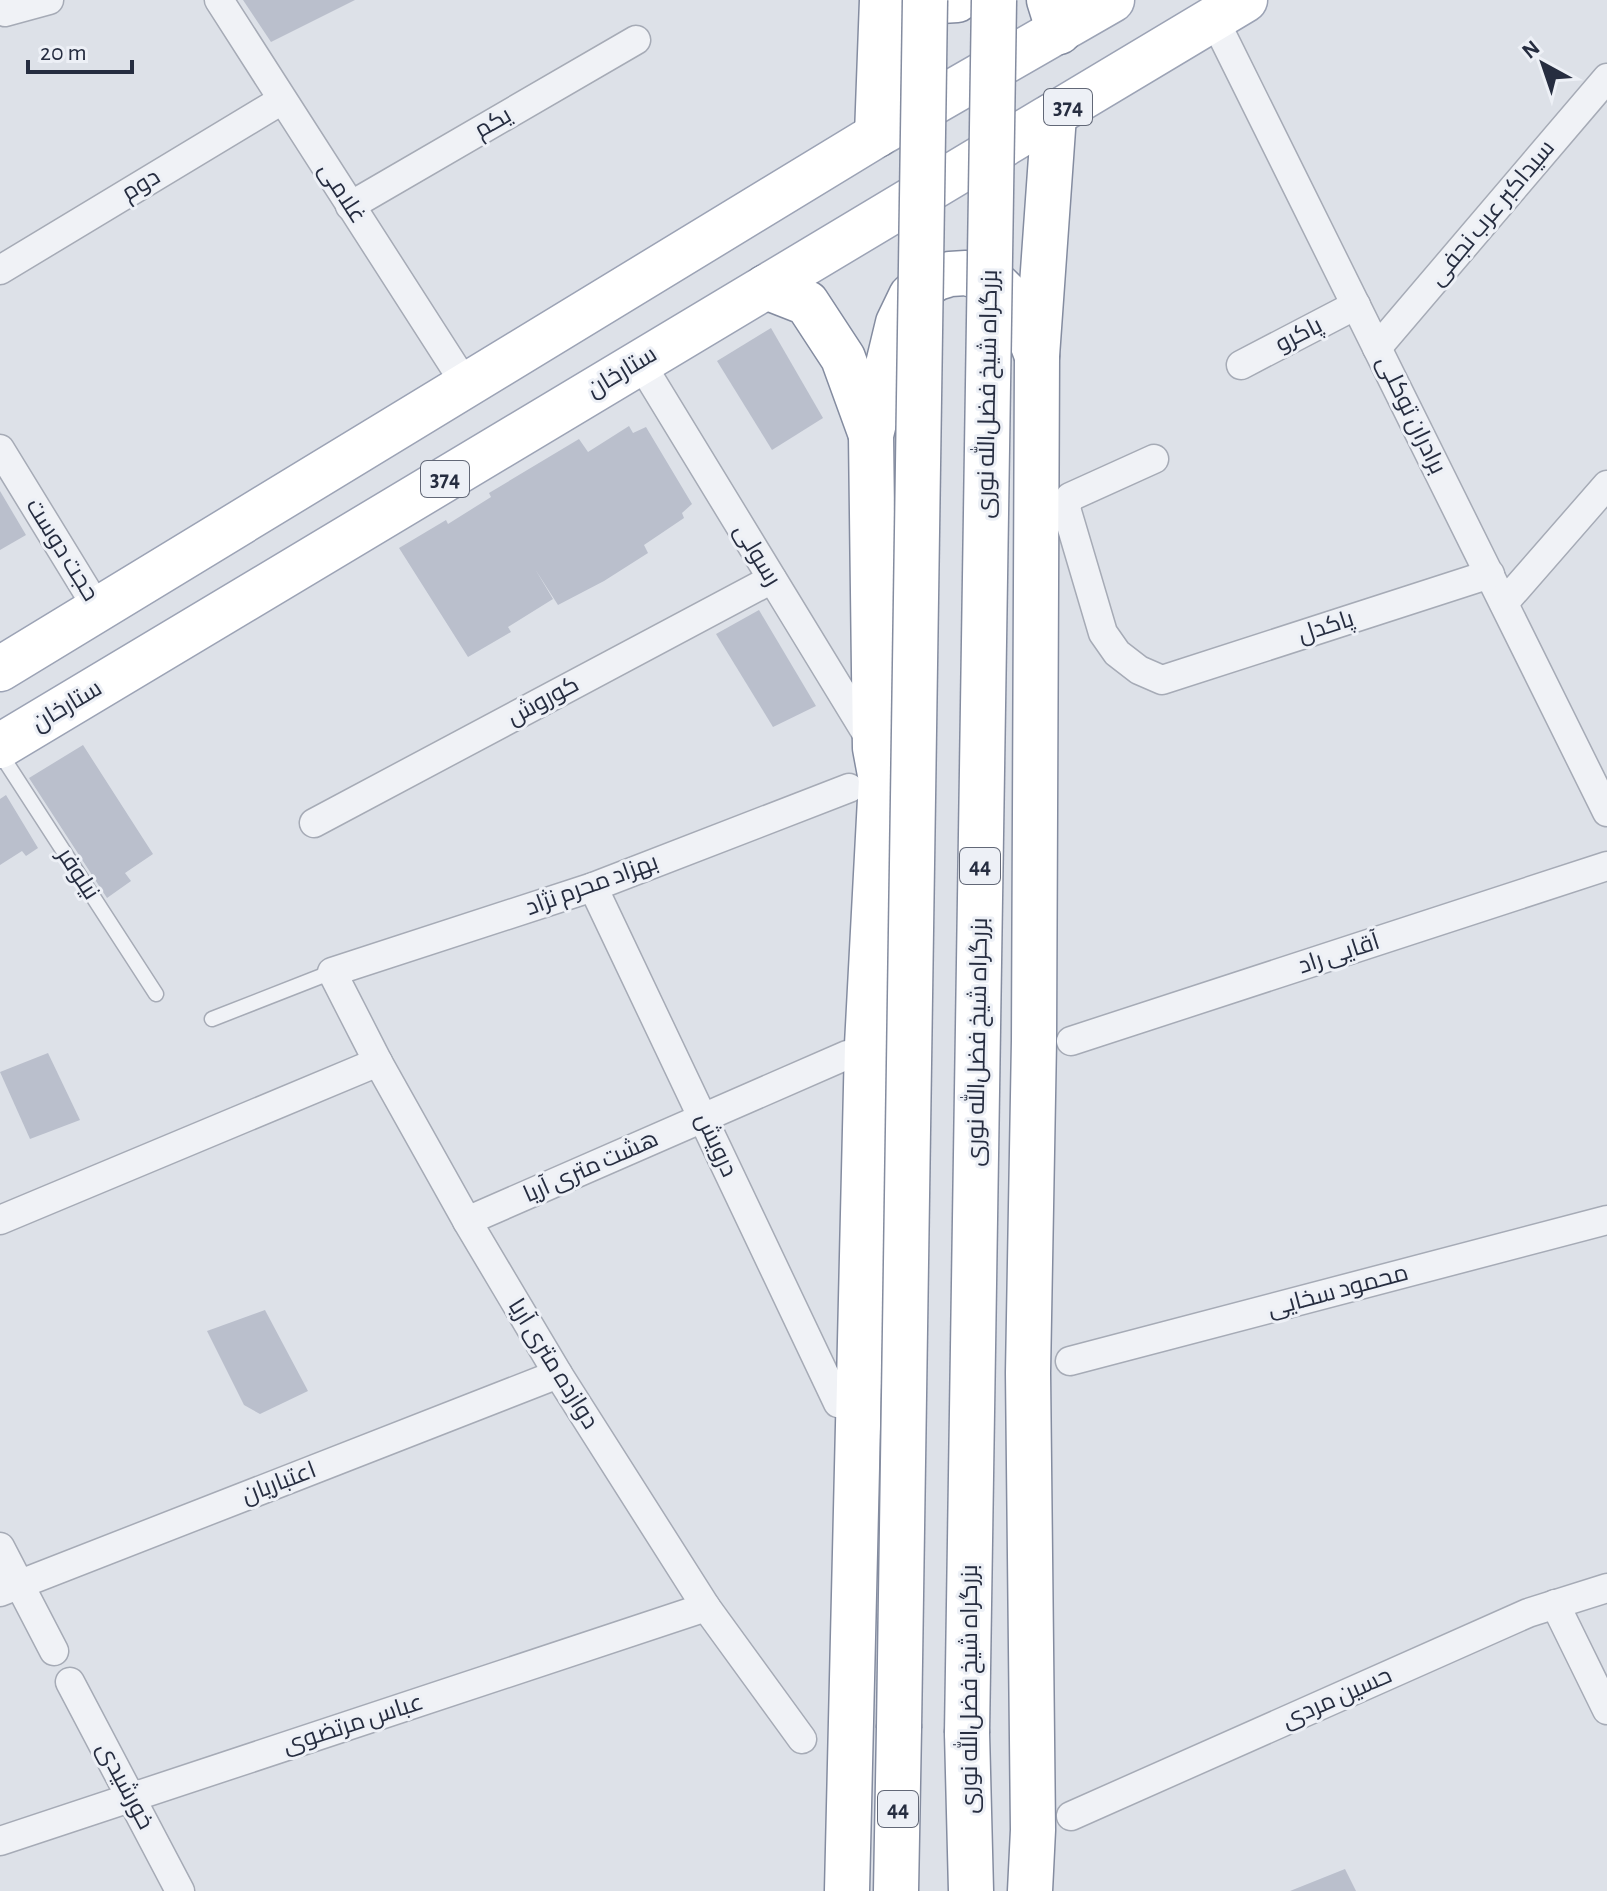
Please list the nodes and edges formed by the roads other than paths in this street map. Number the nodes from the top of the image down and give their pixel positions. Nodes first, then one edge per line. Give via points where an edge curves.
1 (49, 0) edge
2 (219, 0) edge
3 (882, 0) edge
4 (916, 0) edge
5 (925, 0) edge
6 (957, 0) edge
7 (994, 0) edge
8 (1112, 0) edge
9 (1230, 10) edge
10 (5, 12) dead end
11 (1054, 16) edge
12 (636, 40) dead end
13 (1607, 78) edge
14 (282, 100) junction
15 (1054, 115) junction
16 (877, 135) junction
17 (350, 206) junction
18 (0, 270) edge
19 (766, 287) junction
20 (1356, 305) junction
21 (1377, 348) junction
22 (1037, 356) junction
23 (640, 362) junction
24 (1241, 365) dead end
25 (466, 385) junction
26 (871, 435) junction
27 (0, 449) edge
28 (1154, 459) dead end
29 (1607, 485) edge
30 (1490, 574) junction
31 (772, 579) junction
32 (1504, 603) junction
33 (98, 609) junction
34 (0, 669) edge
35 (0, 746) edge
36 (875, 748) junction
37 (0, 753) edge
38 (849, 788) dead end
39 (1607, 812) edge
40 (314, 823) dead end
41 (1607, 866) edge
42 (593, 887) junction
43 (332, 972) junction
44 (156, 994) dead end
45 (212, 1019) dead end
46 (1071, 1041) dead end
47 (847, 1055) dead end
48 (378, 1062) junction
49 (703, 1118) junction
50 (0, 1220) edge
51 (1607, 1220) edge
52 (467, 1221) junction
53 (1070, 1361) dead end
54 (558, 1374) junction
55 (838, 1403) dead end
56 (0, 1547) edge
57 (10, 1588) edge
58 (1607, 1588) edge
59 (1555, 1604) junction
60 (706, 1607) junction
61 (54, 1651) dead end
62 (70, 1682) dead end
63 (1607, 1710) edge
64 (802, 1739) dead end
65 (131, 1797) junction
66 (1071, 1816) dead end
67 (0, 1841) edge
68 (180, 1891) edge
69 (847, 1891) edge
70 (896, 1891) edge
71 (971, 1891) edge
72 (1030, 1891) edge

1 - 10 street
2 - 14 street, غلامی
3 - 16 main road
4 - 6 main road
5 - 70 main road, 44, bridge
7 - 71 main road, بزرگراه شیخ فضل‌الله نوری / 44, bridge via 967,1733
8 - 11 main road
9 - 15 main road, ستارخان / 374
9 - 20 street, برادران توکلی
11 - 16 main road
12 - 17 street, یکم
13 - 21 street, سیداکبر عرب نجفی
14 - 17 street, غلامی
14 - 18 street, دوم
15 - 19 main road, ستارخان / 374
15 - 22 main road
16 - 25 main road
17 - 25 street, غلامی
19 - 23 main road, ستارخان / 374
19 - 26 main road via 807,303 843,358
20 - 21 street, برادران توکلی
20 - 24 street, پاکرو
21 - 30 street, برادران توکلی
22 - 26 main road via 1022,316 998,286 966,273 937,278 911,296 898,323
22 - 72 main road via 1028,1373
23 - 31 street, رسولی
23 - 35 main road, ستارخان / 374
25 - 33 main road
26 - 36 main road
27 - 33 street, حجت دوست
28 - 30 street, پاکدل via 1070,497 1066,508 1103,633 1117,653 1162,680
29 - 32 street
30 - 32 street, برادران توکلی
31 - 36 street, رسولی
31 - 40 street, کوروش
32 - 39 street, برادران توکلی
33 - 34 main road
36 - 69 main road via 881,780 867,1045
37 - 44 lane, نیلوفر
38 - 42 street, بهزاد محرم نژاد
41 - 46 street, آقایی راد
42 - 43 street, بهزاد محرم نژاد
42 - 49 street, درویش
43 - 45 lane
43 - 48 street, دوازده متری آریا
47 - 49 street, هشت متری آریا
48 - 50 street
48 - 52 street, دوازده متری آریا
49 - 52 street, هشت متری آریا
49 - 55 street, درویش
51 - 53 street, محمود سخایی
52 - 54 street, دوازده متری آریا
54 - 57 street, اعتباریان
54 - 60 street, دوازده متری آریا
56 - 57 street
57 - 61 street
58 - 59 street, حسین مردی
59 - 63 street
59 - 66 street, حسین مردی
60 - 64 street, دوازده متری آریا
60 - 65 street, عباس مرتضوی
62 - 65 street, خورشیدی
65 - 67 street, عباس مرتضوی
65 - 68 street, خورشیدی

